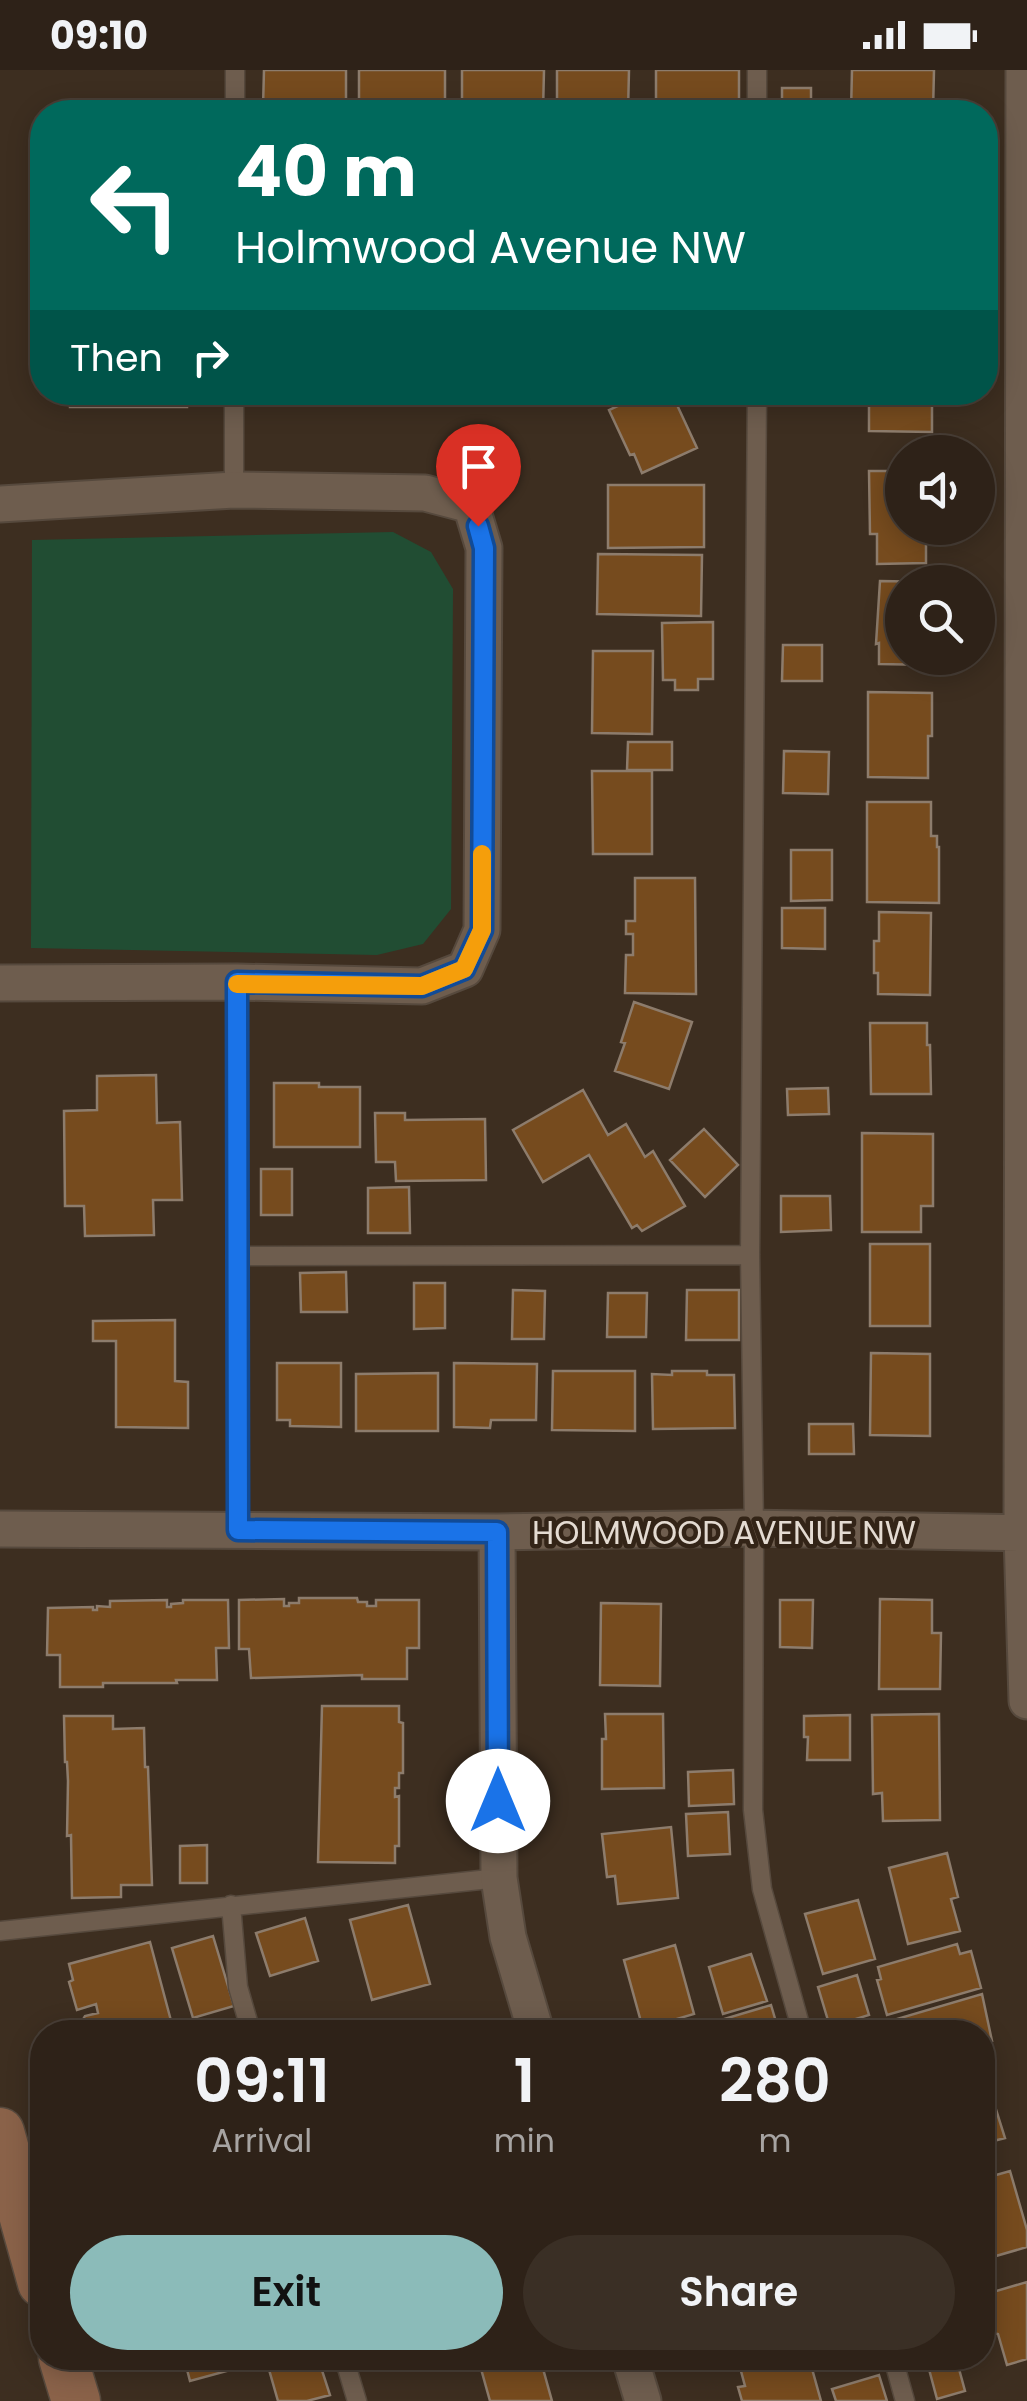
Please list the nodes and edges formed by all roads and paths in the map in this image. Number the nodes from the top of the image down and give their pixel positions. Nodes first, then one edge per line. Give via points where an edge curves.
1 (236, 70) edge
2 (757, 70) edge
3 (1024, 70) edge
4 (235, 100) edge
5 (758, 100) edge
6 (234, 405) edge
7 (757, 405) edge
8 (234, 490) junction
9 (0, 504) edge
10 (1025, 663) edge
11 (0, 982) edge
12 (237, 982) junction
13 (750, 1255) junction
14 (236, 1256) junction
15 (0, 1528) edge
16 (754, 1528) junction
17 (238, 1530) junction
18 (497, 1532) junction
19 (1024, 1534) edge
20 (1027, 1700) edge
21 (498, 1878) junction
22 (231, 1906) junction
23 (0, 1931) edge
24 (248, 2020) edge
25 (532, 2020) edge
26 (799, 2020) edge
27 (0, 2132) edge
28 (30, 2240) edge
29 (67, 2370) edge
30 (348, 2370) edge
31 (634, 2370) edge
32 (896, 2370) edge
33 (76, 2401) edge
34 (357, 2401) edge
35 (643, 2401) edge
36 (905, 2401) edge

1 - 4 lane
2 - 5 lane
3 - 10 street
6 - 8 lane
7 - 13 lane
8 - 9 street
8 - 12 street via 425,493 471,505 484,548 482,930 464,969 422,986
10 - 19 street
11 - 12 street
12 - 14 lane
13 - 14 lane
13 - 16 lane
14 - 17 lane
15 - 17 street, HOLMWOOD AVENUE NW
16 - 18 street, HOLMWOOD AVENUE NW
16 - 19 street, HOLMWOOD AVENUE NW
16 - 26 lane via 753,1810 762,1889
17 - 18 street, HOLMWOOD AVENUE NW
18 - 21 street
19 - 20 street
21 - 22 lane
21 - 25 street
22 - 23 lane
22 - 24 lane
27 - 28 street
29 - 33 street
30 - 34 lane
31 - 35 street
32 - 36 lane

